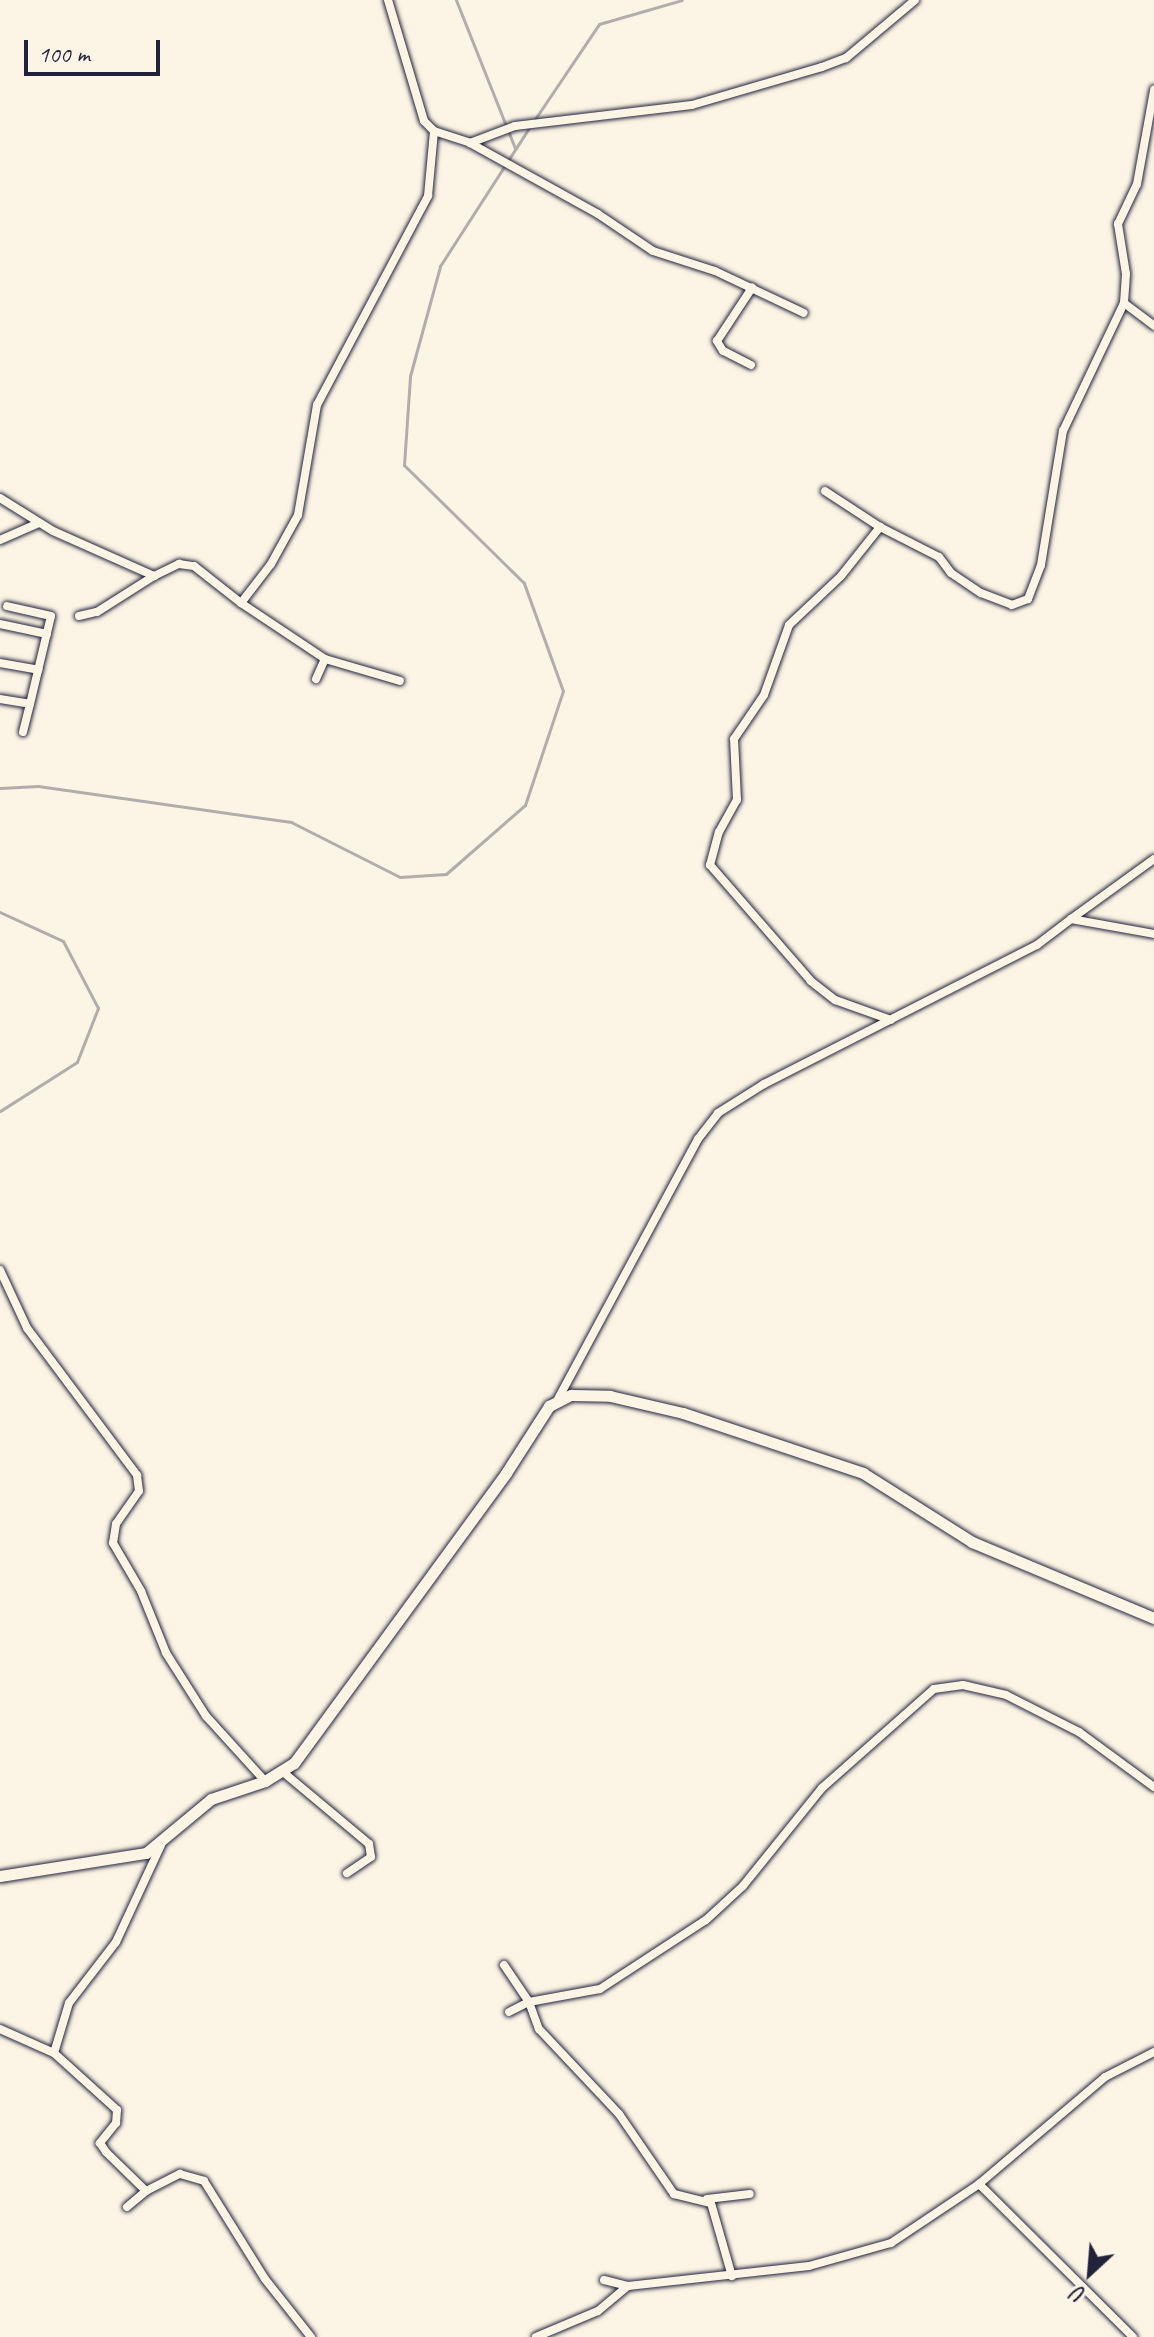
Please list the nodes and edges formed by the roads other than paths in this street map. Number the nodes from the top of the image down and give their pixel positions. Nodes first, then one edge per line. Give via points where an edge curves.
1 (388, 0) edge
2 (915, 0) edge
3 (1154, 90) edge
4 (434, 131) junction
5 (470, 143) junction
6 (752, 288) junction
7 (1124, 303) junction
8 (804, 313) dead end
9 (1154, 326) edge
10 (751, 365) dead end
11 (825, 491) dead end
12 (0, 498) edge
13 (39, 523) junction
14 (880, 527) junction
15 (0, 540) edge
16 (154, 576) junction
17 (241, 603) junction
18 (7, 606) dead end
19 (79, 616) dead end
20 (0, 624) edge
21 (47, 634) junction
22 (325, 659) junction
23 (0, 663) edge
24 (38, 670) junction
25 (316, 679) dead end
26 (400, 681) dead end
27 (0, 699) edge
28 (30, 704) junction
29 (23, 732) dead end
30 (1154, 859) edge
31 (1071, 919) junction
32 (1154, 934) edge
33 (891, 1020) junction
34 (0, 1270) edge
35 (558, 1399) junction
36 (1154, 1618) edge
37 (283, 1772) junction
38 (265, 1781) junction
39 (1154, 1787) edge
40 (161, 1845) junction
41 (347, 1873) dead end
42 (0, 1876) edge
43 (504, 1965) dead end
44 (529, 2002) junction
45 (509, 2012) dead end
46 (0, 2029) edge
47 (1154, 2052) edge
48 (54, 2053) junction
49 (979, 2184) junction
50 (146, 2191) junction
51 (750, 2194) dead end
52 (707, 2199) junction
53 (127, 2207) dead end
54 (732, 2276) junction
55 (604, 2280) dead end
56 (628, 2286) junction
57 (311, 2337) edge
58 (536, 2337) edge
59 (1133, 2337) edge

1 - 4 street via 415,100
2 - 5 street via 846,58 822,67 692,105 530,124
3 - 7 street via 1137,184 1118,224 1126,274
4 - 5 street
4 - 17 street via 428,196 317,405 298,515
5 - 6 street via 653,251
6 - 8 street
6 - 10 street via 717,341 723,351
7 - 9 street
7 - 14 street via 1063,431 1041,565 1028,599 1012,605 981,593 951,573 939,557
11 - 14 street
12 - 13 street
13 - 15 street
13 - 16 street
14 - 33 street via 841,576 789,625 764,695 734,739 737,800 719,832 710,865 811,981 835,1000
16 - 17 street via 187,563
16 - 19 street via 97,612
17 - 22 street
18 - 21 street via 51,616
20 - 21 street
21 - 24 street
22 - 25 street
22 - 26 street
23 - 24 street
24 - 28 street
27 - 28 street
28 - 29 street
30 - 31 street
31 - 32 street
31 - 33 street via 1037,945
33 - 35 street via 718,1113 698,1139
34 - 38 street via 27,1328 137,1475 139,1491 116,1524 113,1543 141,1591 166,1653 206,1716
35 - 36 street via 590,1394 633,1401 826,1460 887,1486 1010,1561
35 - 37 street via 328,1724
37 - 38 street
37 - 41 street via 369,1844 371,1857
38 - 40 street via 211,1799
39 - 44 street via 1079,1732 1006,1695 963,1685 934,1689 808,1802 752,1876 706,1920 600,1989
40 - 42 street via 126,1859
40 - 48 street via 116,1942 69,2003
43 - 44 street
44 - 45 street
44 - 52 street via 539,2029 619,2114 674,2194
46 - 48 street
47 - 49 street via 1082,2094
48 - 50 street via 117,2110 118,2119 101,2146
49 - 54 street via 891,2243 809,2266
49 - 59 street
50 - 53 street
50 - 57 street via 180,2174 204,2181 265,2279
51 - 52 street
52 - 54 street via 721,2223
54 - 56 street
55 - 56 street
56 - 58 street via 598,2311

